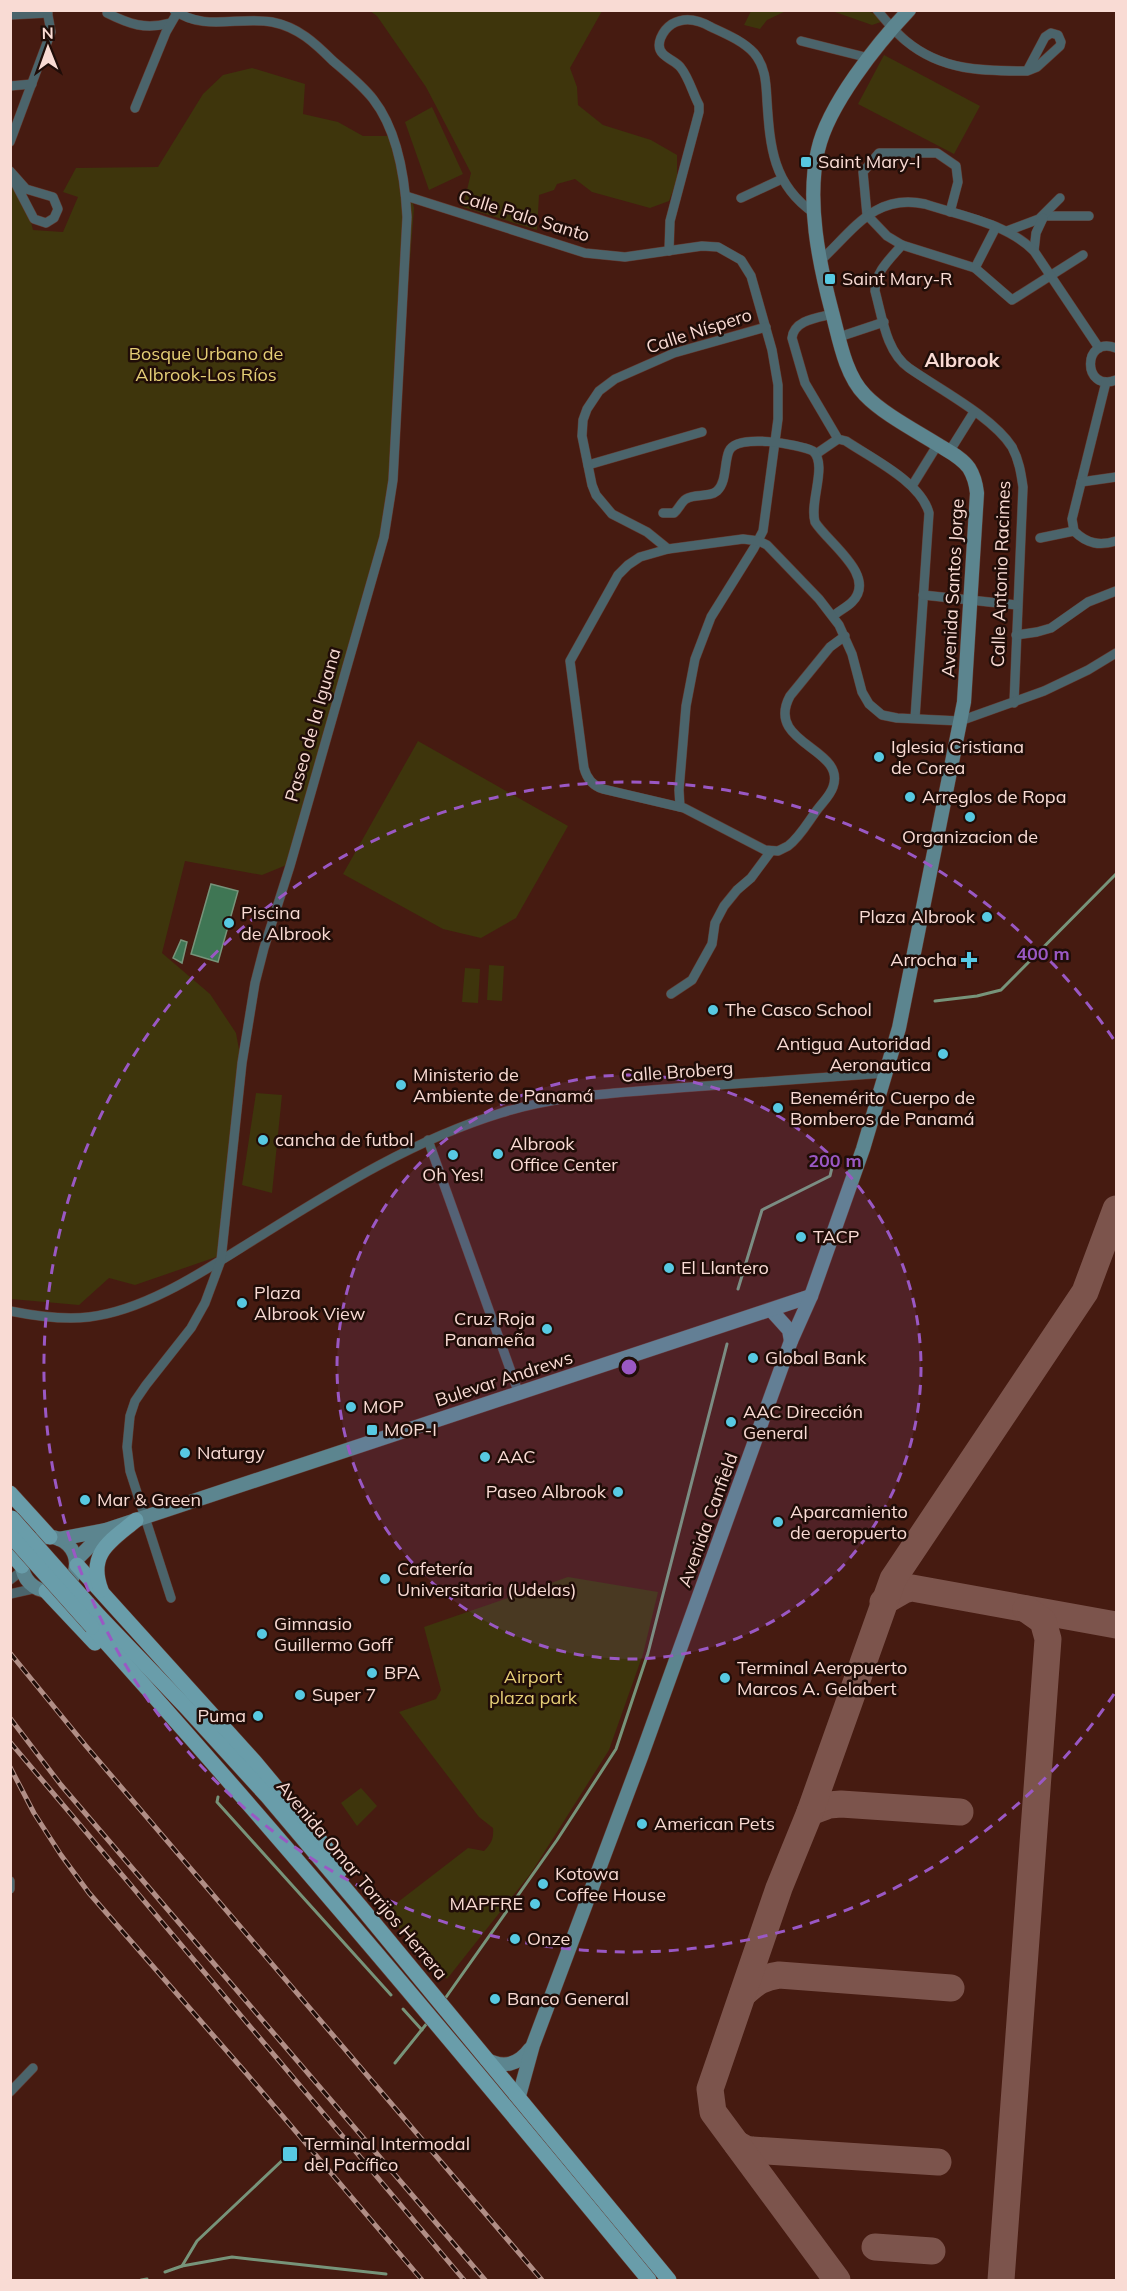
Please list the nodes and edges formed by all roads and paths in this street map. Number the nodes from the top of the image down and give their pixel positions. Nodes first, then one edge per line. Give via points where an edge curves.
1 (877, 10) edge
2 (909, 10) edge
3 (47, 12) edge
4 (176, 12) edge
5 (107, 13) dead end
6 (10, 15) edge
7 (170, 23) junction
8 (893, 28) junction
9 (801, 41) dead end
10 (869, 58) junction
11 (1027, 71) dead end
12 (32, 84) junction
13 (10, 86) edge
14 (135, 108) dead end
15 (10, 142) edge
16 (10, 172) edge
17 (782, 179) junction
18 (406, 195) junction
19 (741, 198) dead end
20 (1060, 198) dead end
21 (950, 212) junction
22 (814, 213) junction
23 (867, 215) junction
24 (1044, 216) junction
25 (1089, 216) dead end
26 (996, 227) junction
27 (1007, 231) junction
28 (902, 245) junction
29 (669, 251) junction
30 (1034, 251) junction
31 (1083, 255) dead end
32 (819, 262) junction
33 (975, 268) junction
34 (1050, 277) junction
35 (832, 314) junction
36 (884, 322) junction
37 (766, 327) junction
38 (839, 337) junction
39 (1099, 348) junction
40 (1116, 348) edge
41 (1116, 380) edge
42 (1106, 382) junction
43 (974, 412) junction
44 (702, 432) dead end
45 (838, 439) junction
46 (775, 443) junction
47 (943, 448) junction
48 (816, 454) junction
49 (588, 465) junction
50 (1116, 477) edge
51 (1081, 482) junction
52 (912, 486) junction
53 (663, 513) dead end
54 (1074, 531) junction
55 (1040, 538) dead end
56 (759, 541) junction
57 (1116, 541) edge
58 (668, 549) junction
59 (1116, 591) edge
60 (923, 595) junction
61 (971, 600) junction
62 (1017, 604) junction
63 (833, 616) junction
64 (1016, 635) junction
65 (845, 636) junction
66 (1116, 653) edge
67 (1014, 703) junction
68 (915, 718) junction
69 (960, 720) junction
70 (680, 807) junction
71 (771, 851) junction
72 (671, 994) dead end
73 (886, 1073) junction
74 (428, 1140) junction
75 (221, 1260) junction
76 (811, 1296) junction
77 (771, 1310) junction
78 (10, 1311) edge
79 (791, 1341) junction
80 (519, 1394) junction
81 (15, 1497) edge
82 (140, 1519) junction
83 (11, 1521) edge
84 (106, 1530) junction
85 (10, 1535) edge
86 (55, 1538) junction
87 (10, 1552) edge
88 (76, 1562) junction
89 (23, 1568) junction
90 (10, 1580) edge
91 (41, 1589) junction
92 (102, 1593) junction
93 (10, 1594) edge
94 (171, 1598) dead end
95 (112, 1606) junction
96 (92, 1626) junction
97 (346, 1889) junction
98 (419, 1991) junction
99 (533, 2045) junction
100 (486, 2059) junction
101 (33, 2068) dead end
102 (10, 2092) edge
103 (519, 2096) junction
104 (649, 2280) edge
105 (669, 2280) edge

1 - 8 street
2 - 8 main road, Avenida Santos Jorge
3 - 6 street
3 - 12 street via 51,32
4 - 7 street
4 - 18 street, Paseo de la Iguana via 202,23 274,22 308,38 379,108 398,151
5 - 7 street via 137,27
7 - 14 street
8 - 10 main road, Avenida Santos Jorge
8 - 11 street via 922,53 950,65 980,71
9 - 10 street
10 - 22 main road, Avenida Santos Jorge via 822,137 815,171
12 - 13 street
12 - 15 street
16 - 16 street via 26,189 53,197 58,209 54,218 46,223 34,219
17 - 19 street
17 - 22 street via 802,205
17 - 29 street via 770,145 765,75 757,58 740,42 699,21 674,23 663,33 661,53 682,69 699,112 670,221
18 - 29 street, Calle Palo Santo via 585,253 625,257
18 - 75 street, Paseo de la Iguana via 393,480 384,537 255,983 242,1063
20 - 24 street
21 - 23 street via 911,201 894,202
21 - 23 street via 958,182 956,166 937,153 879,153 863,172
21 - 26 street
22 - 32 main road, Avenida Santos Jorge
23 - 28 street
23 - 32 street
24 - 25 street
24 - 27 street
24 - 30 street via 1036,233
26 - 27 street
26 - 33 street
27 - 30 street
28 - 33 street
28 - 36 street, Calle Antonio Racimes via 875,282
29 - 37 street, Calle Palo Santo via 711,246 741,260 751,276
30 - 34 street
31 - 34 street
32 - 35 main road, Avenida Santos Jorge
33 - 34 street via 1012,300
34 - 39 street
35 - 38 main road, Avenida Santos Jorge
35 - 45 street via 798,325 792,338 806,383
36 - 38 street
36 - 43 street, Calle Antonio Racimes via 893,351 902,363
37 - 46 street, Calle Palo Santo via 778,385
37 - 49 street, Calle Níspero via 674,353 604,386 590,402 583,420
38 - 47 main road, Avenida Santos Jorge via 851,373 864,394
39 - 40 street
39 - 42 street via 1090,368
41 - 42 street
42 - 51 street
43 - 47 street
43 - 62 street, Calle Antonio Racimes via 1002,433 1019,464 1023,487
44 - 49 street
45 - 48 street
45 - 52 street
46 - 48 street via 809,449
46 - 53 street via 736,444 729,452 718,490 688,498 674,513
46 - 56 street, Calle Palo Santo
47 - 52 street
47 - 61 main road, Avenida Santos Jorge via 968,467 976,486
48 - 63 street via 819,463 815,522 855,570 860,582 852,602
49 - 58 street, Calle Níspero via 596,495 606,509
50 - 51 street
51 - 54 street via 1072,513
52 - 60 street via 924,499 929,513
54 - 55 street
54 - 57 street via 1096,543
56 - 58 street via 743,539
56 - 63 street via 782,558
56 - 70 street, Calle Palo Santo via 720,600 695,659 686,706
58 - 70 street via 640,557 618,575 572,656 570,668 588,779 603,789
59 - 64 street via 1088,602 1051,628
60 - 61 street
60 - 68 street
61 - 62 street
61 - 69 main road, Avenida Santos Jorge
62 - 64 street, Calle Antonio Racimes
63 - 65 street
64 - 67 street, Calle Antonio Racimes
65 - 68 street via 869,704 888,717
65 - 71 street via 830,647 793,691 785,710 792,732 830,765 833,787 793,842
66 - 67 street via 1062,683
67 - 69 street
68 - 69 street
69 - 73 main road, Avenida Canfield via 908,989
70 - 71 street
71 - 72 street via 721,911 712,944 692,980
73 - 74 street, Calle Broberg via 564,1098 504,1112
73 - 76 main road, Avenida Canfield
74 - 75 street, Calle Broberg via 362,1174
74 - 80 street
75 - 78 street, Calle Broberg via 148,1299 109,1313 88,1317
75 - 82 street, Paseo de la Iguana via 191,1328 146,1385 130,1416 127,1454
76 - 77 main road, Bulevar Andrews
76 - 79 main road, Avenida Canfield
77 - 79 main road via 789,1330
77 - 80 main road, Bulevar Andrews
79 - 99 main road, Avenida Canfield
80 - 82 main road, Bulevar Andrews
81 - 83 main road via 21,1517 18,1524
81 - 86 main road
82 - 84 main road, Bulevar Andrews
82 - 92 main road via 106,1545 100,1555 97,1574
82 - 94 street, Paseo de la Iguana
83 - 96 main road, Avenida Omar Torrijos Herrera, bridge
84 - 86 main road, Bulevar Andrews
84 - 88 main road, Bulevar Andrews
85 - 96 main road, Avenida Omar Torrijos Herrera, bridge
86 - 88 main road via 72,1549
86 - 89 main road via 33,1542 27,1549
87 - 89 main road
88 - 91 main road via 68,1584 57,1590
88 - 92 main road
89 - 90 street
89 - 91 main road via 29,1581
91 - 93 street
91 - 96 main road
92 - 95 main road
95 - 96 main road via 98,1603 88,1608 82,1622
95 - 97 main road via 255,1762 329,1851
96 - 97 main road, Avenida Omar Torrijos Herrera via 184,1705
96 - 98 main road, Avenida Omar Torrijos Herrera via 294,1857
97 - 98 main road, Avenida Omar Torrijos Herrera
98 - 100 main road, Avenida Omar Torrijos Herrera via 463,2031
98 - 104 main road, Avenida Omar Torrijos Herrera via 453,2044
99 - 100 main road via 524,2057 511,2064
99 - 103 main road
100 - 103 main road, Avenida Omar Torrijos Herrera
101 - 102 street
103 - 105 main road, Avenida Omar Torrijos Herrera

